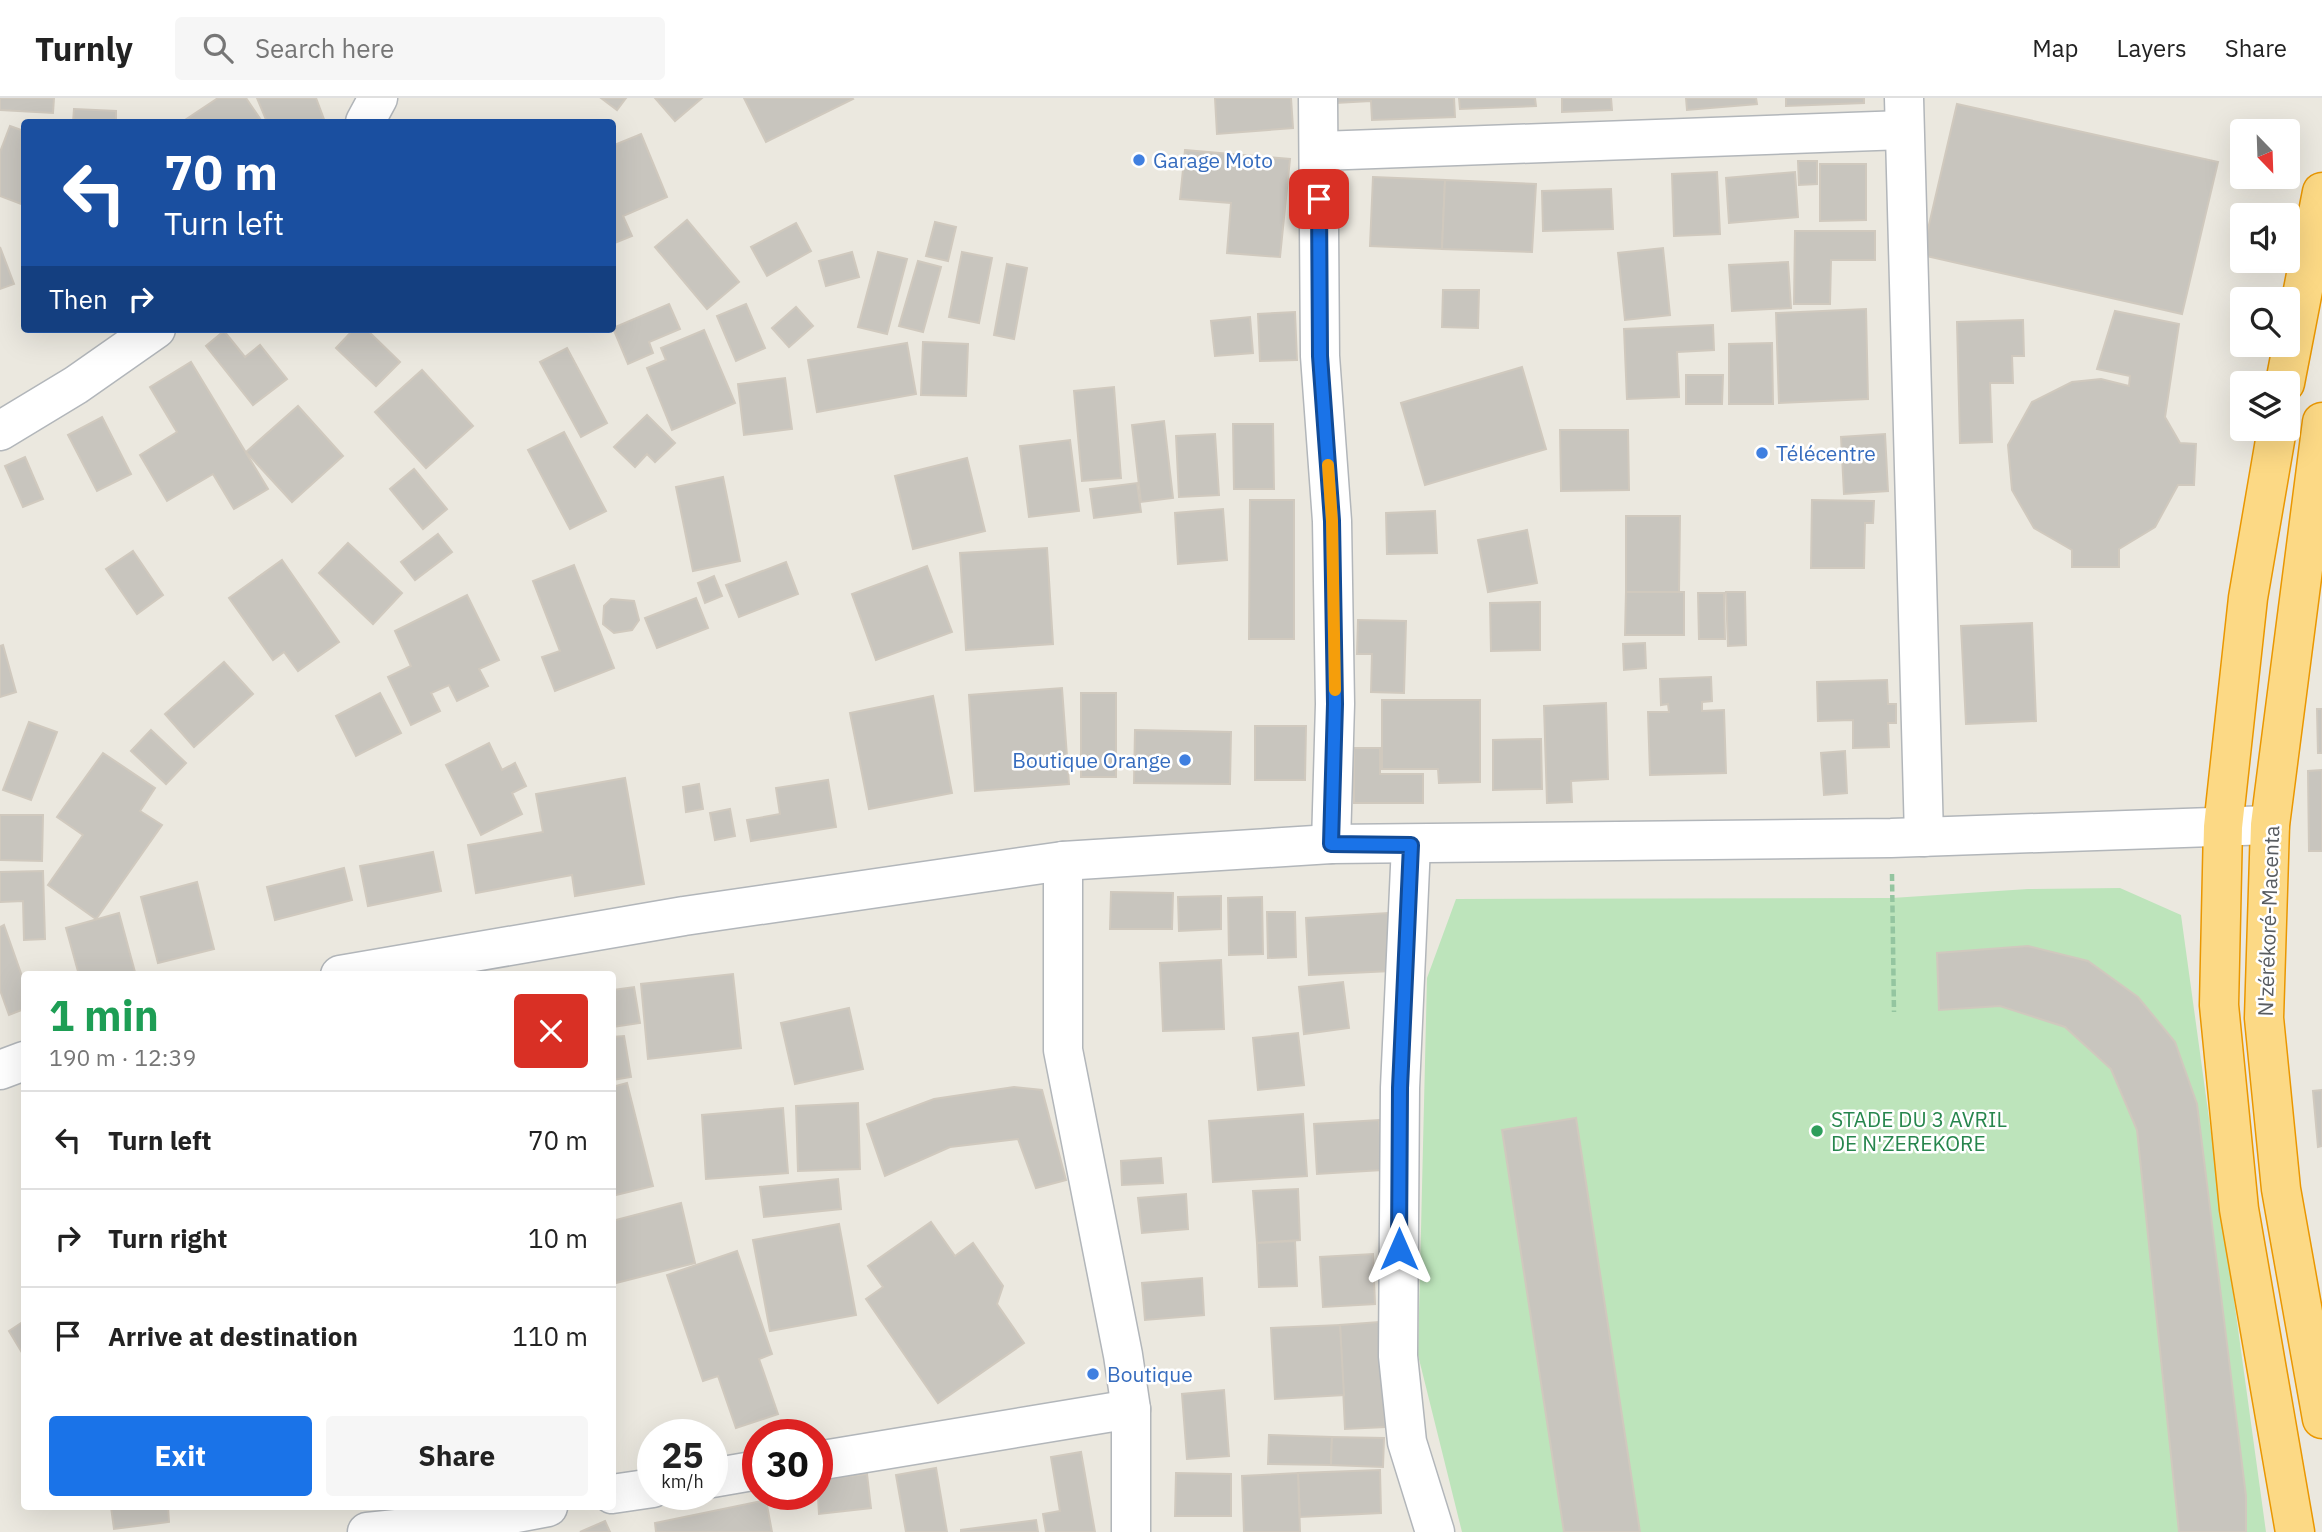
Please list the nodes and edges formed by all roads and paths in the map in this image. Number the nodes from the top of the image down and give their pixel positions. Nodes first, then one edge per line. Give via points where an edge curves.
1 (378, 98) edge
2 (1318, 98) edge
3 (1904, 114) edge
4 (367, 119) edge
5 (1320, 151) junction
6 (2322, 192) edge
7 (2310, 310) edge
8 (150, 333) edge
9 (2289, 371) edge
10 (2322, 422) edge
11 (0, 431) edge
12 (2275, 441) edge
13 (2270, 825) junction
14 (2222, 827) junction
15 (1908, 838) junction
16 (1331, 844) junction
17 (1411, 845) junction
18 (1063, 861) junction
19 (363, 971) edge
20 (1894, 1013) dead end
21 (21, 1062) edge
22 (0, 1070) edge
23 (1130, 1409) junction
24 (2322, 1419) edge
25 (833, 1458) edge
26 (637, 1490) edge
27 (616, 1493) edge
28 (532, 1510) edge
29 (367, 1532) edge
30 (1130, 1532) edge
31 (1435, 1532) edge
32 (2295, 1532) edge

1 - 4 street
2 - 5 street
3 - 5 street
3 - 15 street
5 - 16 street via 1320,356 1332,521 1335,704
6 - 7 highway
7 - 9 highway
8 - 11 street
10 - 13 highway, N'zérékoré-Macenta
12 - 14 highway via 2248,598
13 - 14 street
13 - 24 highway, N'zérékoré-Macenta via 2264,1018 2281,1189
14 - 15 street
14 - 32 highway via 2219,1005 2238,1195
15 - 17 street
15 - 20 path
16 - 17 street
16 - 18 street
17 - 31 street via 1400,1088 1398,1356 1407,1442
18 - 19 street via 684,916
18 - 23 street via 1063,1050
21 - 22 street
23 - 25 street
23 - 30 street
26 - 27 street
28 - 29 street

